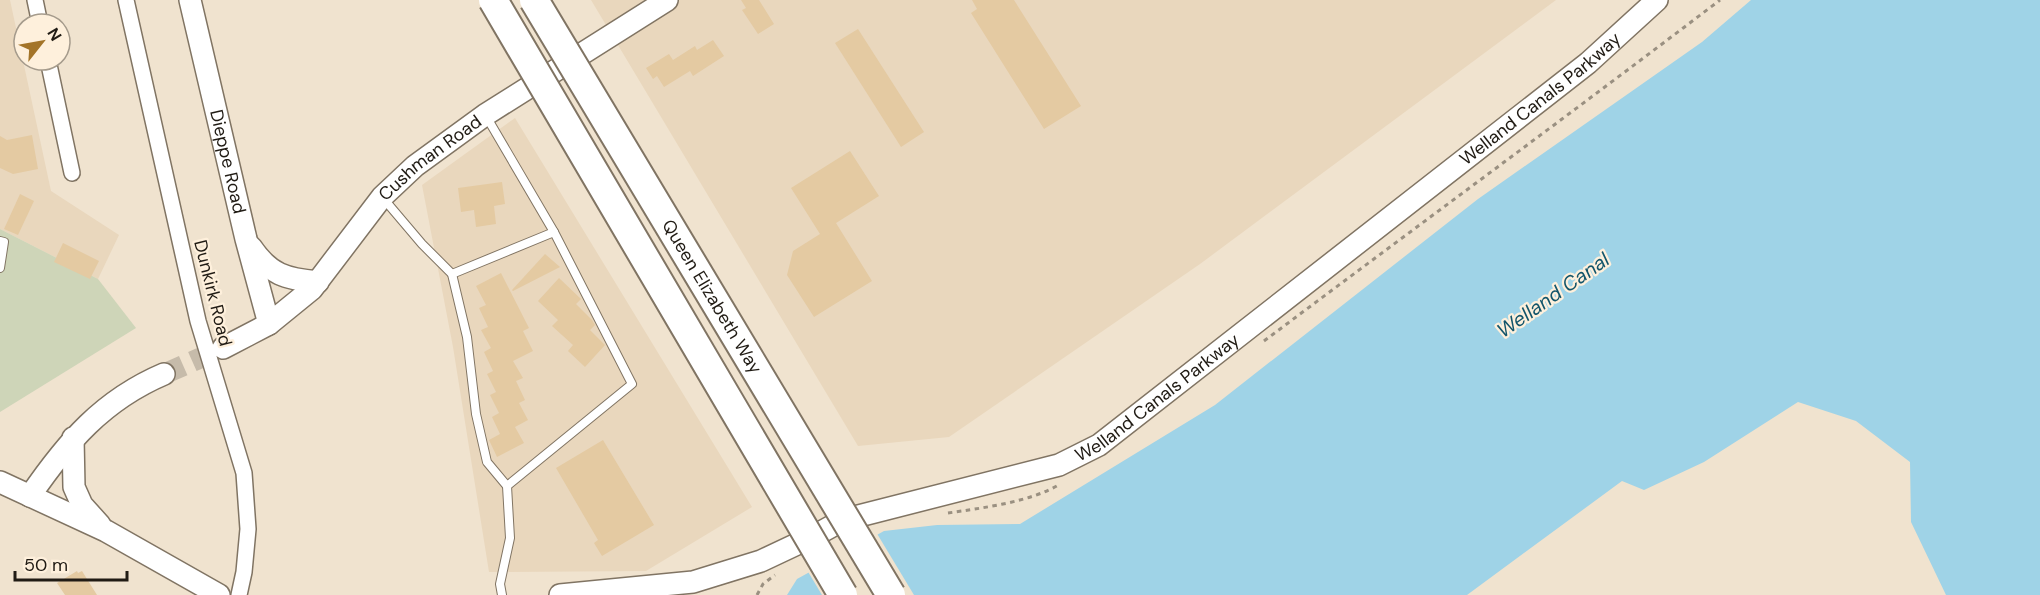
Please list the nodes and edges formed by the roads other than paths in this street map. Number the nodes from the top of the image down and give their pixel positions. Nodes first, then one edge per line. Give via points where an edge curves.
1 (126, 0) edge
2 (190, 0) edge
3 (493, 0) edge
4 (534, 0) edge
5 (667, 0) edge
6 (1657, 0) edge
7 (51, 72) edge
8 (485, 115) junction
9 (72, 173) dead end
10 (382, 197) junction
11 (554, 232) junction
12 (246, 238) junction
13 (0, 241) edge
14 (0, 267) edge
15 (452, 274) junction
16 (318, 282) junction
17 (269, 324) junction
18 (224, 348) tunnel mouth
19 (164, 374) tunnel mouth
20 (73, 438) junction
21 (0, 482) edge
22 (507, 486) junction
23 (30, 496) junction
24 (106, 531) junction
25 (207, 591) edge
26 (600, 593) edge
27 (239, 595) edge
28 (502, 595) edge
29 (560, 595) edge
30 (843, 595) edge
31 (891, 595) edge

1 - 27 street, Dunkirk Road via 198,321 244,473 248,529
2 - 12 main road, Dieppe Road
3 - 30 highway, bridge
4 - 31 highway, Queen Elizabeth Way, bridge
5 - 8 main road, Cushman Road
6 - 26 main road, Welland Canals Parkway via 1588,63 1099,445 1059,465 843,520 761,561 693,582
7 - 9 street
8 - 10 main road, Cushman Road via 415,166
8 - 11 lane
10 - 15 lane
10 - 16 main road, Cushman Road
11 - 15 lane
11 - 22 lane via 632,384
12 - 16 main road via 267,268 295,280
12 - 17 main road, Dieppe Road
13 - 14 lane via 4,242
15 - 22 lane via 467,337 476,414 487,462
16 - 17 main road, Cushman Road
17 - 18 main road, Cushman Road
19 - 20 main road via 112,402
20 - 23 main road
20 - 24 main road via 74,487 82,504
21 - 23 main road
22 - 28 lane via 510,538 500,584
23 - 24 main road
24 - 25 main road
26 - 29 main road, Welland Canals Parkway

